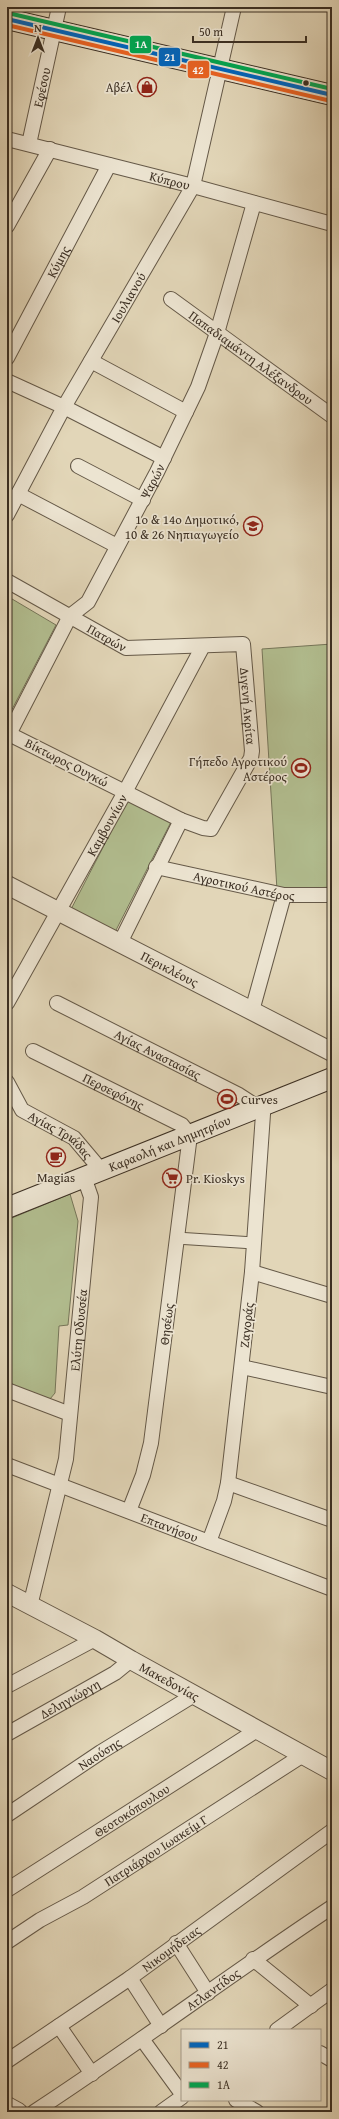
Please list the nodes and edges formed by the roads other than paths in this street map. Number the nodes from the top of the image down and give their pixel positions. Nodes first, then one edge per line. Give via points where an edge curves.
1 (59, 7) edge
2 (234, 7) edge
3 (7, 19) edge
4 (54, 30) junction
5 (220, 70) junction
6 (332, 96) edge
7 (8, 141) edge
8 (28, 144) junction
9 (50, 149) junction
10 (109, 165) junction
11 (193, 186) junction
12 (254, 203) junction
13 (332, 224) edge
14 (7, 226) edge
15 (171, 299) dead end
16 (217, 333) junction
17 (7, 358) edge
18 (91, 361) junction
19 (7, 381) edge
20 (64, 407) junction
21 (186, 412) junction
22 (332, 416) edge
23 (164, 458) junction
24 (78, 466) dead end
25 (18, 494) junction
26 (143, 500) junction
27 (7, 515) edge
28 (117, 546) junction
29 (7, 581) edge
30 (70, 616) junction
31 (243, 644) joint
32 (202, 646) junction
33 (8, 736) edge
34 (125, 792) junction
35 (181, 820) junction
36 (212, 829) joint
37 (156, 867) junction
38 (7, 885) edge
39 (284, 895) junction
40 (332, 895) edge
41 (59, 911) junction
42 (120, 943) junction
43 (7, 1003) edge
44 (57, 1003) dead end
45 (252, 1011) junction
46 (33, 1051) dead end
47 (332, 1052) edge
48 (332, 1078) edge
49 (7, 1082) edge
50 (258, 1107) junction
51 (190, 1135) junction
52 (92, 1174) junction
53 (7, 1208) edge
54 (176, 1238) junction
55 (254, 1243) junction
56 (252, 1272) junction
57 (332, 1296) edge
58 (242, 1367) junction
59 (332, 1386) edge
60 (7, 1390) edge
61 (70, 1414) junction
62 (7, 1465) edge
63 (228, 1483) junction
64 (59, 1485) junction
65 (129, 1511) junction
66 (332, 1520) edge
67 (209, 1542) junction
68 (332, 1589) edge
69 (7, 1593) edge
70 (30, 1606) junction
71 (95, 1639) junction
72 (130, 1660) junction
73 (7, 1686) edge
74 (194, 1695) junction
75 (257, 1730) junction
76 (7, 1734) edge
77 (303, 1755) junction
78 (332, 1771) edge
79 (7, 1815) edge
80 (332, 1831) edge
81 (7, 1890) edge
82 (332, 1907) edge
83 (7, 1942) edge
84 (176, 1943) junction
85 (253, 1959) junction
86 (130, 1978) junction
87 (332, 1990) edge
88 (208, 1993) junction
89 (311, 2006) junction
90 (59, 2026) junction
91 (161, 2026) junction
92 (279, 2029) edge
93 (142, 2039) junction
94 (321, 2054) edge
95 (332, 2060) edge
96 (7, 2061) edge
97 (92, 2074) junction
98 (181, 2093) edge
99 (181, 2098) edge
100 (238, 2101) edge
101 (34, 2112) edge
102 (161, 2112) edge
103 (257, 2112) edge

1 - 4 street, Εφέσου
2 - 5 street, Ιουλιανού
3 - 4 main road
4 - 5 main road
4 - 8 street, Εφέσου
5 - 6 main road
5 - 11 street, Ιουλιανού
7 - 8 street, Κύπρου
8 - 9 street, Κύπρου
9 - 10 street, Κύπρου
9 - 14 street
10 - 11 street, Κύπρου
10 - 17 street, Κύμης
11 - 12 street, Κύπρου
11 - 18 street, Ιουλιανού
12 - 13 street, Κύπρου
12 - 16 street, Ψαρών
15 - 16 street, Παπαδιαμάντη Αλέξανδρου
16 - 21 street, Ψαρών via 203,375
16 - 22 street, Παπαδιαμάντη Αλέξανδρου
18 - 20 street, Ιουλιανού
18 - 21 street
19 - 20 street
20 - 23 street
20 - 25 street, Ιουλιανού
21 - 23 street, Ψαρών
23 - 26 street, Ψαρών
24 - 26 street
25 - 27 street, Ιουλιανού
25 - 28 street
26 - 28 street, Ψαρών
28 - 30 street, Ψαρών via 88,602
29 - 30 street, Πατρών
30 - 32 street, Πατρών via 126,648
30 - 33 street, Ψαρών
31 - 32 street, Πατρών
31 - 36 street, Διγενή Ακρίτα via 251,758
32 - 34 street, Καμβουνίων
33 - 34 street, Βίκτωρος Ουγκώ
34 - 35 street, Βίκτωρος Ουγκώ
34 - 41 street, Καμβουνίων
35 - 36 street, Βίκτωρος Ουγκώ
35 - 37 street
37 - 39 street, Αγροτικού Αστέρος
37 - 42 street
38 - 41 street, Περικλέους
39 - 40 street, Αγροτικού Αστέρος
39 - 45 street
41 - 42 street, Περικλέους
41 - 43 street, Καμβουνίων
42 - 45 street, Περικλέους
44 - 50 street, Αγίας Αναστασίας
45 - 47 street, Περικλέους
46 - 51 street, Περσεφόνης via 182,1125
48 - 50 main road, Καραολή και Δημητρίου
49 - 52 street, Αγίας Τριάδας via 22,1110 74,1138
50 - 51 main road, Καραολή και Δημητρίου
50 - 55 street, Ζαγοράς via 263,1114 263,1131
51 - 52 main road, Καραολή και Δημητρίου
51 - 54 street, Θησέως
52 - 53 main road, Καραολή και Δημητρίου
52 - 61 street, Ελύτη Οδυσσέα
54 - 55 street
54 - 65 street, Θησέως via 151,1443 143,1475
55 - 56 street, Ζαγοράς
56 - 57 street
56 - 58 street, Ζαγοράς
58 - 59 street
58 - 63 street, Ζαγοράς
60 - 61 street
61 - 64 street, Ελύτη Οδυσσέα via 66,1459
62 - 64 street, Επτανήσου
63 - 66 street
63 - 67 street, Ζαγοράς
64 - 65 street, Επτανήσου
64 - 70 street, Ελύτη Οδυσσέα
65 - 67 street, Επτανήσου
67 - 68 street, Επτανήσου
69 - 70 street, Μακεδονίας
70 - 71 street, Μακεδονίας
71 - 72 street, Μακεδονίας
71 - 73 street
72 - 74 street, Μακεδονίας
72 - 76 street, Δεληγιώργη via 115,1673
74 - 75 street, Μακεδονίας
74 - 79 street, Ναούσης via 101,1752
75 - 77 street, Μακεδονίας
75 - 81 street, Θεοτοκόπουλου
77 - 78 street, Μακεδονίας
77 - 83 street, Πατριάρχου Ιωακείμ Γ via 83,1897 40,1920
80 - 84 street, Νικομήδειας
82 - 85 street, Ατλαντίδος
84 - 86 street, Νικομήδειας
84 - 88 street
85 - 88 street, Ατλαντίδος
85 - 89 street
86 - 90 street, Νικομήδειας
86 - 91 street
87 - 89 street
88 - 91 street, Ατλαντίδος
89 - 92 street
90 - 96 street, Νικομήδειας
90 - 97 street
91 - 93 street, Ατλαντίδος
93 - 97 street, Ατλαντίδος
93 - 98 street
94 - 95 street
97 - 101 street, Ατλαντίδος
99 - 102 street
100 - 103 street

